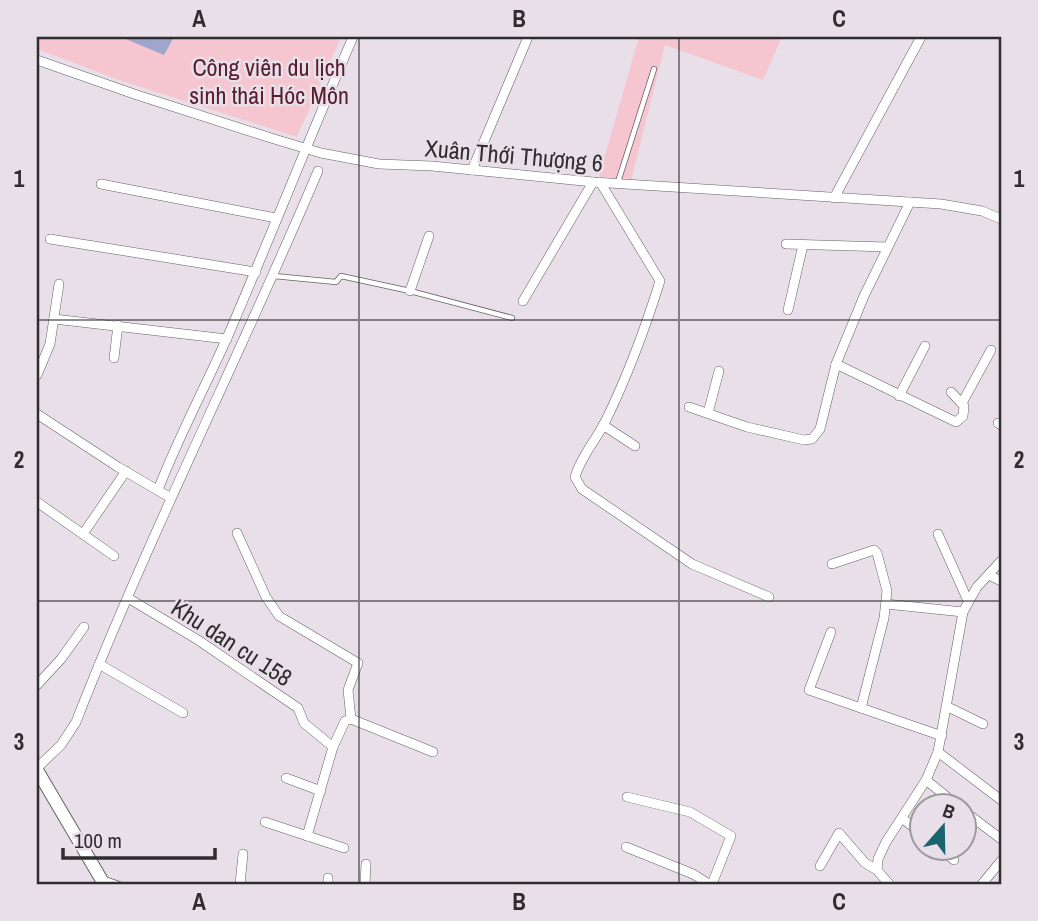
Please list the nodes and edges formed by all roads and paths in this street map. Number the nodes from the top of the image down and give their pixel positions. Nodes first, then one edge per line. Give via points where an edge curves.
1 (354, 37) edge
2 (528, 37) edge
3 (921, 37) edge
4 (37, 60) edge
5 (654, 69) dead end
6 (306, 148) junction
7 (471, 170) junction
8 (318, 171) dead end
9 (596, 182) junction
10 (618, 183) junction
11 (101, 184) dead end
12 (834, 198) junction
13 (910, 202) junction
14 (276, 218) junction
15 (1001, 219) edge
16 (429, 236) dead end
17 (50, 239) dead end
18 (786, 244) dead end
19 (803, 245) junction
20 (887, 247) junction
21 (256, 272) junction
22 (274, 276) junction
23 (60, 284) dead end
24 (249, 287) junction
25 (410, 291) junction
26 (266, 293) junction
27 (523, 301) dead end
28 (788, 310) dead end
29 (54, 318) junction
30 (512, 318) dead end
31 (118, 325) junction
32 (227, 339) junction
33 (925, 346) dead end
34 (991, 350) dead end
35 (114, 358) dead end
36 (836, 364) junction
37 (719, 371) dead end
38 (37, 375) edge
39 (951, 392) dead end
40 (899, 396) junction
41 (962, 403) junction
42 (689, 407) dead end
43 (37, 414) edge
44 (708, 414) junction
45 (603, 425) junction
46 (635, 446) dead end
47 (125, 471) junction
48 (158, 490) junction
49 (171, 498) junction
50 (37, 502) edge
51 (237, 533) dead end
52 (83, 534) junction
53 (938, 534) dead end
54 (114, 556) dead end
55 (1001, 561) edge
56 (832, 564) dead end
57 (989, 575) junction
58 (1001, 582) edge
59 (769, 597) dead end
60 (128, 598) junction
61 (968, 601) junction
62 (886, 604) junction
63 (963, 612) junction
64 (84, 627) dead end
65 (831, 632) dead end
66 (99, 664) junction
67 (37, 685) edge
68 (861, 708) junction
69 (948, 708) junction
70 (183, 713) dead end
71 (351, 719) junction
72 (983, 724) dead end
73 (942, 736) junction
74 (333, 747) junction
75 (433, 752) dead end
76 (938, 752) junction
77 (37, 769) edge
78 (286, 778) dead end
79 (926, 780) junction
80 (321, 791) junction
81 (941, 792) edge
82 (626, 797) dead end
83 (1001, 800) edge
84 (902, 818) junction
85 (265, 822) dead end
86 (978, 822) edge
87 (908, 823) edge
88 (307, 836) junction
89 (1001, 839) edge
90 (626, 846) dead end
91 (344, 848) dead end
92 (243, 854) dead end
93 (1001, 861) edge
94 (366, 864) dead end
95 (820, 866) dead end
96 (877, 870) junction
97 (102, 881) edge
98 (119, 884) edge
99 (240, 884) edge
100 (365, 884) edge
101 (710, 884) edge
102 (889, 884) edge
103 (982, 884) edge

1 - 6 street
2 - 7 street
3 - 12 street
4 - 6 street, Xuân Thới Thượng 6
5 - 10 lane
6 - 7 street, Xuân Thới Thượng 6 via 379,164
6 - 14 street
7 - 9 street, Xuân Thới Thượng 6
8 - 22 street
9 - 10 street, Xuân Thới Thượng 6
9 - 27 street
9 - 45 street via 660,281 632,365
10 - 12 street, Xuân Thới Thượng 6
11 - 14 street
12 - 13 street, Xuân Thới Thượng 6
13 - 15 street, Xuân Thới Thượng 6 via 962,206
13 - 20 street
14 - 21 street
16 - 25 street
17 - 21 street
18 - 19 street
19 - 20 street
19 - 28 street
20 - 36 street
21 - 24 street
22 - 25 lane via 336,282 341,276
22 - 26 street
23 - 29 street
24 - 26 lane
24 - 32 street
25 - 30 lane
26 - 49 street
29 - 31 street
29 - 38 street via 50,344
31 - 32 street
31 - 35 street
32 - 48 street via 175,444
33 - 40 street
34 - 41 street
36 - 40 street
36 - 44 street via 820,429 812,439 747,427
37 - 44 street
39 - 41 street
40 - 41 street via 956,422 963,416
42 - 44 street
43 - 47 street
45 - 46 street
45 - 59 street via 578,467 575,477 582,489 692,564
47 - 48 street
47 - 52 street
48 - 49 street
49 - 60 street
50 - 52 street
51 - 71 street via 279,616 358,663 348,690
52 - 54 street
53 - 61 street
55 - 57 street
56 - 62 street via 874,550 887,590
57 - 58 street
57 - 61 street
60 - 66 street
60 - 74 street, Khu dan cu 158 via 298,708 304,723
61 - 63 street
62 - 63 street
62 - 68 street
63 - 69 street
64 - 67 street
65 - 68 street via 809,690
66 - 70 street
66 - 77 street via 76,722
68 - 73 street
69 - 72 street
69 - 73 street
71 - 74 street via 345,721
71 - 75 street
73 - 76 street
74 - 80 street
76 - 79 street
76 - 83 street
77 - 97 main road
78 - 80 street
79 - 81 street
79 - 84 street
80 - 88 street
82 - 101 street via 690,811 732,836
84 - 87 street
84 - 96 street via 886,842
85 - 88 street
86 - 89 street
88 - 91 street
90 - 101 street
92 - 99 street
93 - 103 street
94 - 100 street
95 - 96 street via 839,834
96 - 102 street
97 - 98 lane

